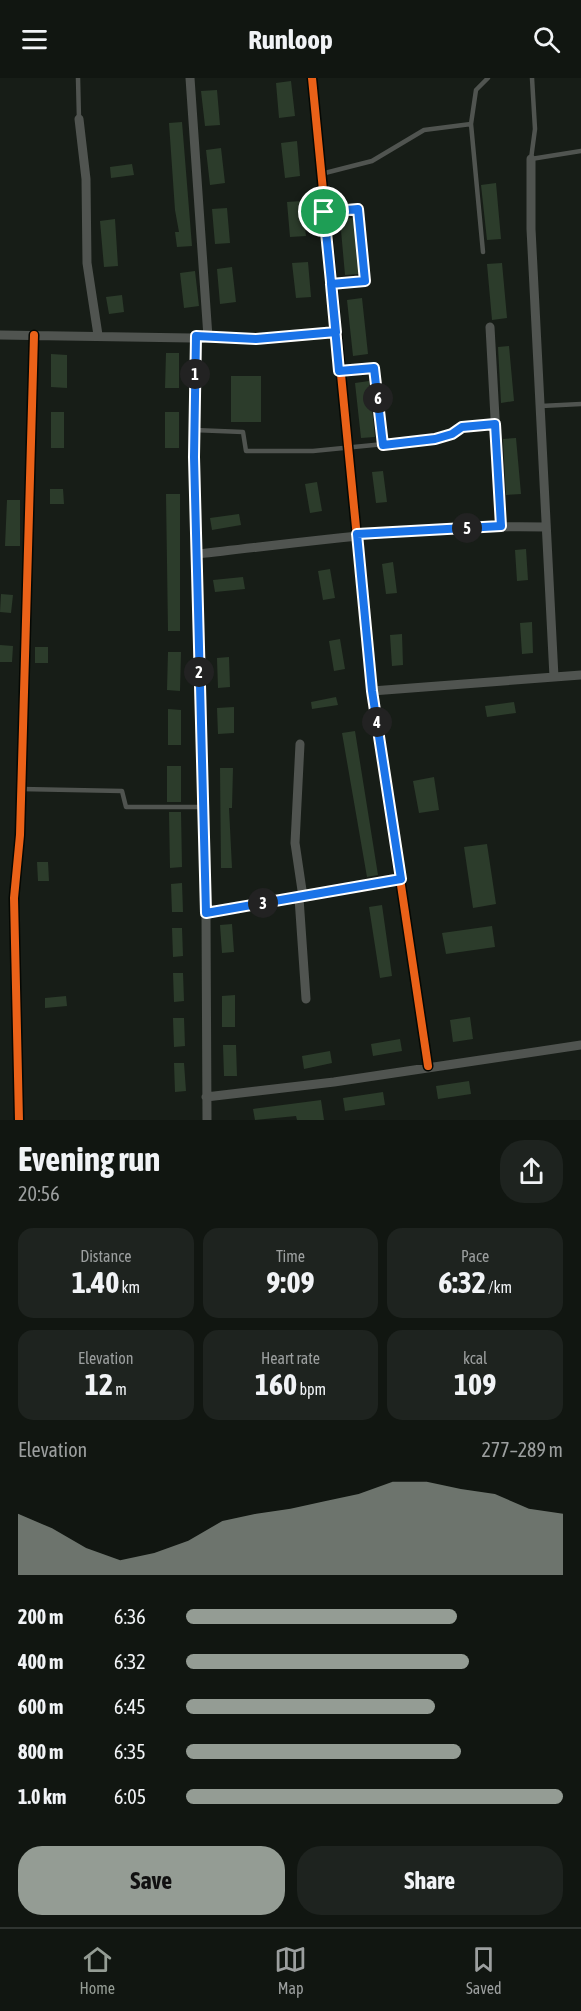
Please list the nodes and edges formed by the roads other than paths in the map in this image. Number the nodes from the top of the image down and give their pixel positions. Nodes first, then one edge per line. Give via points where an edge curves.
1 (78, 78) edge
2 (190, 78) edge
3 (312, 78) edge
4 (488, 78) edge
5 (532, 78) edge
6 (79, 118) joint
7 (471, 123) junction
8 (581, 151) edge
9 (531, 159) junction
10 (321, 174) junction
11 (324, 212) junction
12 (483, 252) dead end
13 (331, 284) junction
14 (490, 327) dead end
15 (336, 332) junction
16 (0, 334) edge
17 (34, 335) junction
18 (98, 335) junction
19 (196, 336) junction
20 (208, 337) junction
21 (339, 371) junction
22 (581, 404) edge
23 (541, 406) junction
24 (495, 424) junction
25 (194, 430) junction
26 (383, 445) junction
27 (347, 447) junction
28 (501, 526) junction
29 (546, 527) junction
30 (357, 534) junction
31 (198, 554) junction
32 (581, 675) edge
33 (554, 677) junction
34 (372, 691) junction
35 (300, 744) dead end
36 (21, 789) junction
37 (202, 807) junction
38 (401, 879) junction
39 (301, 897) junction
40 (206, 913) junction
41 (306, 999) dead end
42 (581, 1045) edge
43 (428, 1066) junction
44 (206, 1097) junction
45 (19, 1120) edge
46 (207, 1120) edge

1 - 6 lane
2 - 20 street
3 - 10 street
4 - 7 lane via 476,90
5 - 9 lane via 536,129
6 - 18 street via 86,180 87,263
7 - 10 lane via 424,130 372,161
7 - 12 lane
8 - 9 lane
9 - 23 street
10 - 11 street
11 - 13 street
11 - 13 lane via 358,209 362,250 365,281
13 - 15 street
14 - 24 street
15 - 20 street via 256,339
15 - 21 street
16 - 17 street
17 - 18 street
17 - 36 street
18 - 19 street
19 - 20 street
19 - 25 street
21 - 26 lane via 374,368
21 - 27 street
22 - 23 lane
23 - 29 street
24 - 26 lane via 462,427 435,439
24 - 28 street
25 - 27 lane via 243,432 246,451
25 - 31 street
26 - 27 lane
27 - 30 street
28 - 29 street
28 - 30 street
29 - 33 street
30 - 31 street
30 - 34 street
31 - 37 street
32 - 33 street
33 - 34 street
34 - 38 street
35 - 39 street via 295,843
36 - 37 lane via 122,792 126,807
36 - 45 street via 14,898
37 - 40 street
38 - 39 street
38 - 43 street
39 - 40 street
39 - 41 street
40 - 44 street
42 - 43 street
43 - 44 street
44 - 46 street

